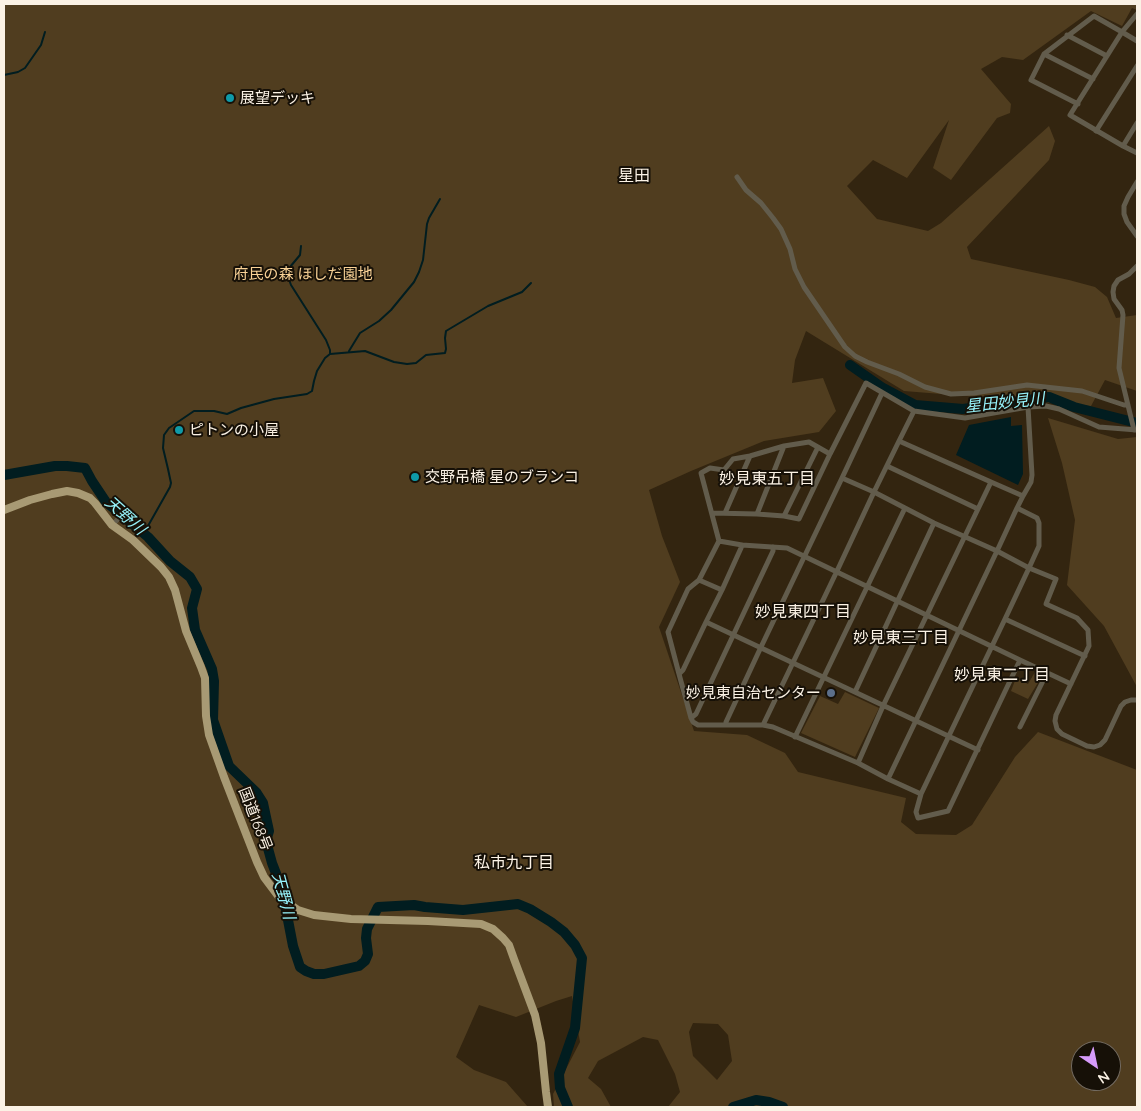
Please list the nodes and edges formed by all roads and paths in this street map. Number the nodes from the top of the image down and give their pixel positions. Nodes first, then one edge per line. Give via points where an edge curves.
1 (1137, 14) edge
2 (1122, 32) junction
3 (1067, 35) junction
4 (1137, 41) edge
5 (1044, 54) junction
6 (1107, 56) junction
7 (1137, 66) edge
8 (1093, 79) junction
9 (1078, 104) junction
10 (1137, 123) edge
11 (1096, 131) junction
12 (1123, 146) junction
13 (1137, 153) edge
14 (738, 177) dead end
15 (1137, 182) edge
16 (1137, 236) edge
17 (1137, 266) edge
18 (882, 393) junction
19 (1128, 405) junction
20 (1028, 406) junction
21 (914, 412) junction
22 (1137, 414) edge
23 (1131, 415) junction
24 (1135, 428) edge
25 (899, 441) junction
26 (784, 446) junction
27 (818, 447) junction
28 (830, 454) junction
29 (750, 456) junction
30 (887, 466) junction
31 (842, 478) junction
32 (991, 482) junction
33 (874, 492) junction
34 (1023, 496) junction
35 (905, 508) junction
36 (1017, 508) junction
37 (978, 509) junction
38 (4, 510) edge
39 (125, 512) dead end
40 (725, 513) junction
41 (712, 514) junction
42 (757, 514) junction
43 (784, 516) junction
44 (934, 523) junction
45 (114, 524) junction
46 (965, 536) junction
47 (718, 541) junction
48 (742, 544) junction
49 (773, 547) junction
50 (997, 551) junction
51 (805, 556) junction
52 (1029, 568) junction
53 (837, 571) junction
54 (699, 580) junction
55 (866, 586) junction
56 (722, 590) junction
57 (898, 600) junction
58 (928, 615) junction
59 (1005, 619) junction
60 (706, 622) junction
61 (958, 630) junction
62 (733, 634) junction
63 (991, 645) junction
64 (761, 647) junction
65 (1084, 656) junction
66 (1020, 660) junction
67 (793, 662) junction
68 (1047, 673) junction
69 (679, 674) junction
70 (824, 677) junction
71 (1071, 684) junction
72 (855, 692) junction
73 (1137, 700) edge
74 (883, 706) junction
75 (691, 718) junction
76 (916, 721) junction
77 (726, 725) junction
78 (763, 725) junction
79 (1020, 727) dead end
80 (948, 736) junction
81 (795, 737) junction
82 (978, 750) junction
83 (858, 763) junction
84 (888, 779) junction
85 (921, 794) junction
86 (548, 1107) edge

1 - 2 street
2 - 3 street via 1094,16
2 - 4 street
2 - 6 street
3 - 5 street
3 - 6 street
5 - 8 street
5 - 9 street via 1031,80
6 - 8 street
7 - 11 street
8 - 9 street
9 - 11 street via 1070,116
10 - 12 street
11 - 12 street
12 - 13 street
14 - 19 street via 781,229 804,287 855,356 925,387 951,394 1027,385 1082,391
15 - 16 street via 1124,206 1124,214
17 - 19 street via 1118,280 1112,292 1124,315 1118,368
18 - 21 street
18 - 28 street via 866,383
18 - 31 street
19 - 23 street
20 - 21 street via 965,418
20 - 24 street via 1046,406 1099,427
20 - 34 street via 1032,475
21 - 25 street
22 - 23 street
23 - 24 street
25 - 30 street
25 - 32 street
26 - 27 street via 809,442
26 - 29 street
26 - 42 street
27 - 28 street
27 - 43 street
28 - 43 street via 799,519
29 - 40 street
29 - 41 street via 733,459 724,470 710,468 701,473
30 - 33 street
30 - 37 street
31 - 33 street
31 - 51 street
32 - 34 street
32 - 37 street
33 - 35 street
33 - 53 street
34 - 36 street
35 - 44 street
35 - 55 street
36 - 50 street
36 - 52 street via 1037,518 1039,523 1039,546
37 - 46 street
38 - 45 highway, 国道168号 via 67,491 90,498
39 - 45 street
40 - 41 street
40 - 42 street
41 - 47 street
42 - 43 street
44 - 46 street
44 - 57 street
45 - 86 highway, 国道168号 via 161,567 172,584 205,678 209,735 257,862 271,888 298,910 314,916 482,924 493,929 508,945 535,1015
46 - 50 street
46 - 58 street
47 - 48 street
47 - 54 street
48 - 49 street
48 - 56 street
49 - 51 street via 787,548
49 - 62 street
50 - 52 street
50 - 61 street
51 - 53 street
51 - 64 street
52 - 59 street
52 - 65 street via 1056,579 1046,604 1077,618 1088,630 1089,646
53 - 55 street
53 - 67 street
54 - 56 street
54 - 69 street via 688,589 668,632
55 - 57 street
55 - 70 street
56 - 60 street
57 - 58 street
57 - 72 street
58 - 61 street
58 - 74 street
59 - 63 street
59 - 65 street
60 - 62 street
60 - 69 street
61 - 63 street
61 - 76 street
62 - 64 street
62 - 75 street via 696,714
63 - 66 street
63 - 80 street
64 - 67 street
64 - 77 street
65 - 71 street
66 - 68 street
66 - 82 street
67 - 70 street
67 - 78 street
68 - 71 street
68 - 79 street
69 - 75 street
70 - 72 street
70 - 81 street
71 - 73 street via 1055,721 1062,734 1086,746 1100,745 1121,706
72 - 74 street
74 - 76 street
74 - 83 street
75 - 77 street via 698,725
76 - 80 street
76 - 84 street
77 - 78 street
78 - 81 street
80 - 82 street
80 - 85 street
81 - 83 street
82 - 85 street via 948,811 918,818 916,812
83 - 84 street
84 - 85 street

